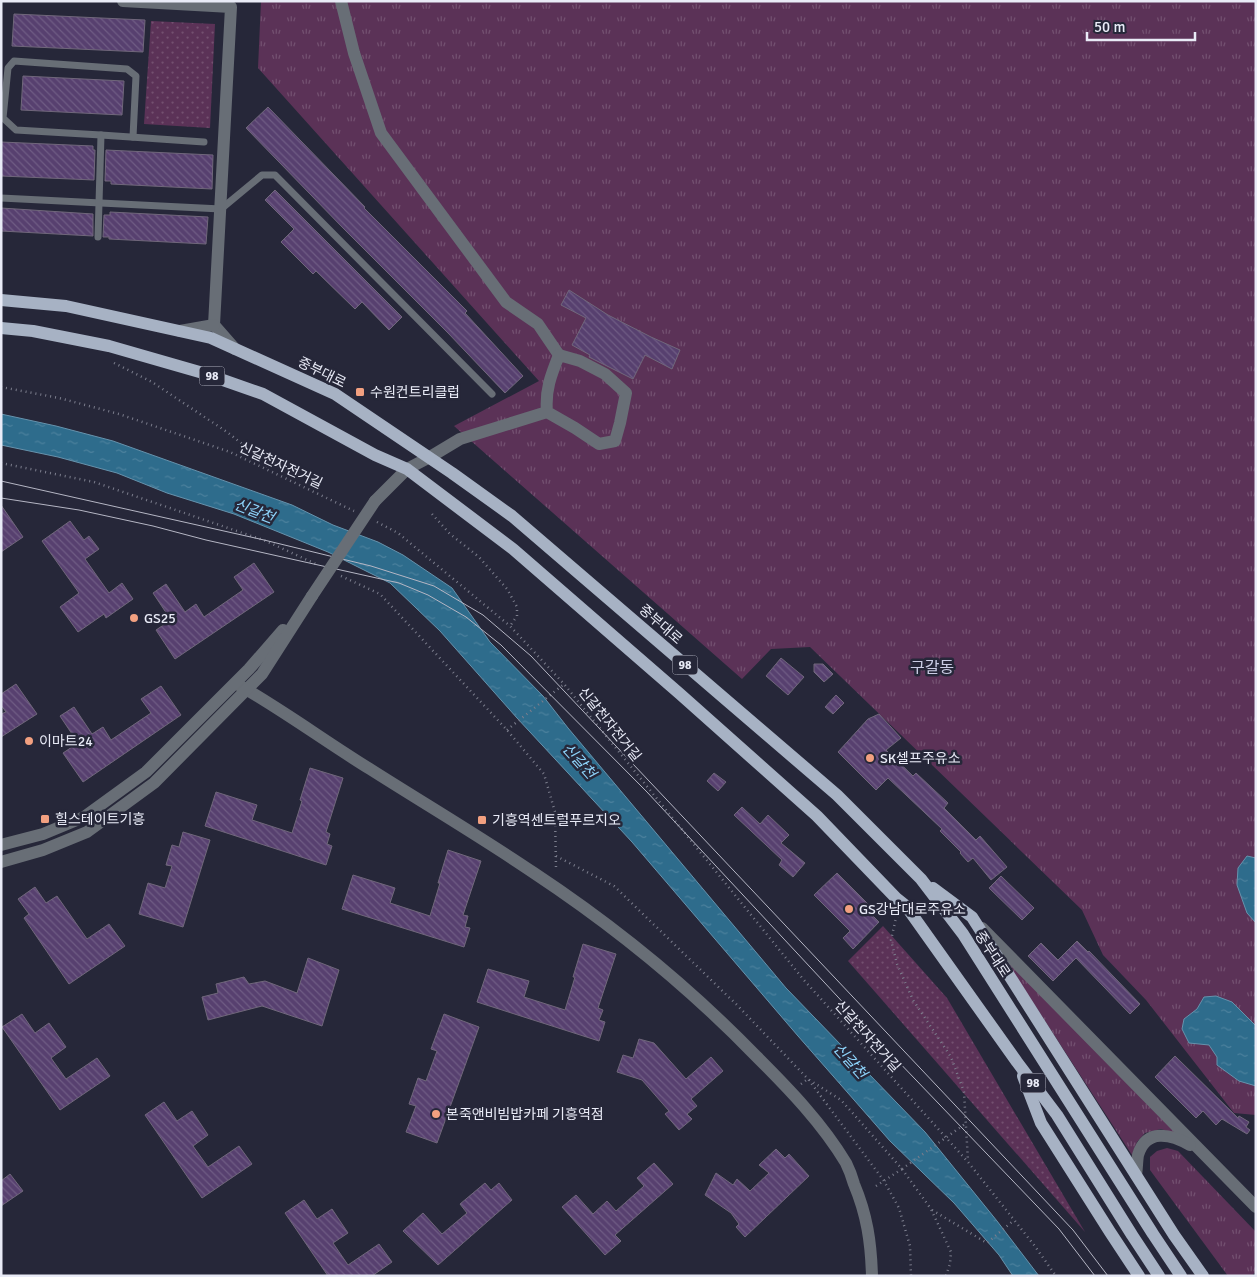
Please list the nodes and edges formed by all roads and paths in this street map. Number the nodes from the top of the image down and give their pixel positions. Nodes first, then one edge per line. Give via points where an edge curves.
1 (123, 1) edge
2 (341, 1) edge
3 (231, 4) edge
4 (101, 135) junction
5 (133, 137) junction
6 (204, 142) dead end
7 (1, 198) edge
8 (99, 203) junction
9 (220, 208) junction
10 (98, 237) dead end
11 (1, 300) edge
12 (214, 325) junction
13 (1, 328) edge
14 (180, 331) junction
15 (235, 349) junction
16 (559, 355) junction
17 (111, 361) dead end
18 (1, 387) edge
19 (492, 394) dead end
20 (547, 412) junction
21 (430, 457) junction
22 (1, 463) edge
23 (407, 469) junction
24 (271, 471) junction
25 (356, 512) dead end
26 (432, 514) dead end
27 (373, 520) dead end
28 (318, 565) dead end
29 (336, 573) dead end
30 (312, 596) junction
31 (510, 626) junction
32 (235, 683) junction
33 (564, 684) junction
34 (247, 690) junction
35 (508, 730) junction
36 (1, 845) edge
37 (556, 856) junction
38 (1, 862) edge
39 (556, 869) dead end
40 (921, 879) junction
41 (906, 906) junction
42 (972, 917) junction
43 (1017, 1062) junction
44 (808, 1079) junction
45 (798, 1086) dead end
46 (966, 1124) junction
47 (1201, 1151) junction
48 (968, 1162) junction
49 (902, 1169) junction
50 (1136, 1175) junction
51 (884, 1181) junction
52 (876, 1186) dead end
53 (1256, 1207) edge
54 (930, 1209) junction
55 (1014, 1220) junction
56 (872, 1276) edge
57 (911, 1276) edge
58 (946, 1276) edge
59 (1056, 1276) edge
60 (1139, 1276) edge
61 (1159, 1276) edge
62 (1182, 1276) edge
63 (1203, 1276) edge

1 - 3 street
2 - 16 street via 354,54 382,133 506,302 538,324
3 - 9 street
4 - 5 lane
4 - 5 lane via 16,130 3,118 8,68 14,61 127,68 136,76
4 - 8 lane
5 - 6 lane
7 - 8 lane
8 - 9 lane
8 - 10 lane
9 - 12 street
9 - 19 lane via 262,175 275,175
11 - 14 main road, 중부대로 / 98 via 66,306
12 - 14 street
12 - 15 street
13 - 23 main road, 98 via 109,346 203,373 263,394
14 - 15 main road, 중부대로 / 98 via 210,338
15 - 21 main road, 중부대로 / 98 via 335,394
16 - 20 street via 551,374
16 - 20 street via 605,374 626,394 615,441 599,444
17 - 24 path via 152,382 228,432
18 - 24 path, 신갈천자전거길 via 119,414 230,452
20 - 21 street via 460,439
21 - 23 street
21 - 40 main road, 중부대로 / 98 via 512,516 838,795
22 - 28 path via 94,482 266,541
23 - 30 street, bridge via 375,501
23 - 41 main road, 98 via 513,549 680,694 817,816
24 - 25 path, 신갈천자전거길
26 - 31 path via 450,534 479,557 507,589 517,607 517,616
27 - 31 path, 신갈천자전거길 via 398,533
29 - 35 path via 380,594
30 - 32 street
30 - 34 street via 262,674
31 - 33 path, 신갈천자전거길
32 - 34 street
32 - 36 street via 146,772 84,817 43,834
33 - 35 path
33 - 48 path, 신갈천자전거길 via 803,979
34 - 38 street via 154,783 87,832 43,850
34 - 56 street via 536,874 661,966 727,1026 816,1121 846,1164 868,1228
35 - 37 path via 544,774 555,812
37 - 39 path
37 - 44 path via 614,886
40 - 42 main road
40 - 62 main road, 중부대로 / 98 via 962,934
41 - 43 main road, 98
41 - 46 path via 896,918 891,940 897,964 913,1000 951,1057 964,1092
42 - 47 street
42 - 50 main road
43 - 60 main road via 1041,1123
43 - 61 main road, 98 via 1057,1115
44 - 45 path
44 - 49 path via 841,1100
44 - 51 path
46 - 48 path
46 - 49 path, bridge
47 - 50 street via 1166,1135 1151,1138 1143,1144 1138,1156
47 - 53 street
48 - 55 path, 신갈천자전거길
49 - 51 path
49 - 54 path
50 - 63 main road
51 - 52 path
51 - 57 path via 899,1208 910,1246
54 - 55 path via 987,1243
54 - 58 path via 951,1252
55 - 59 path, 신갈천자전거길

